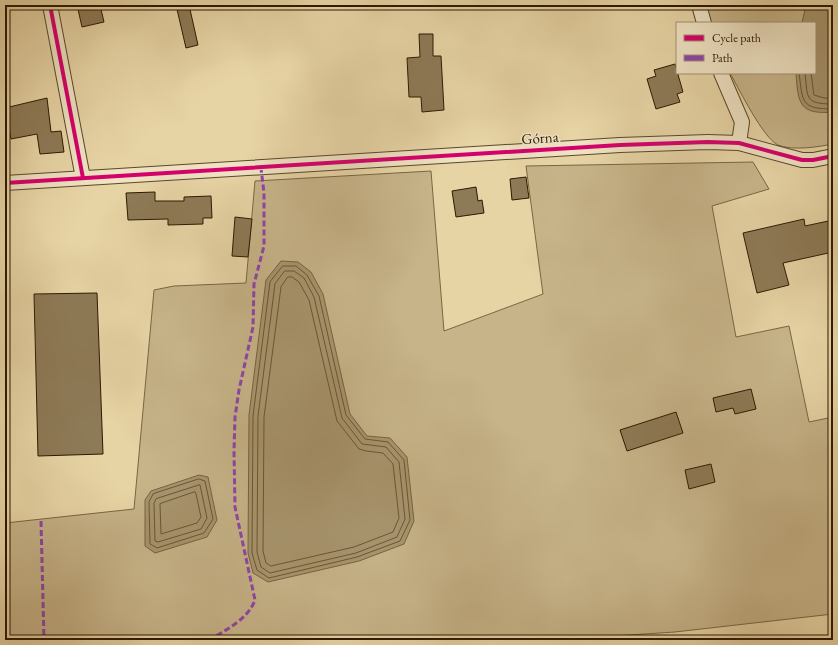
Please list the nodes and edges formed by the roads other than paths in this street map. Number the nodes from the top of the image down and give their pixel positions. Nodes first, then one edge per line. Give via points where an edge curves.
1 (50, 5) edge
2 (699, 5) edge
3 (704, 22) edge
4 (721, 74) edge
5 (739, 143) junction
6 (833, 156) edge
7 (83, 178) junction
8 (5, 183) edge

1 - 7 street
2 - 3 street
4 - 5 street via 742,122
5 - 6 street, Górna via 802,160
5 - 7 street, Górna via 620,145
7 - 8 street, Górna

